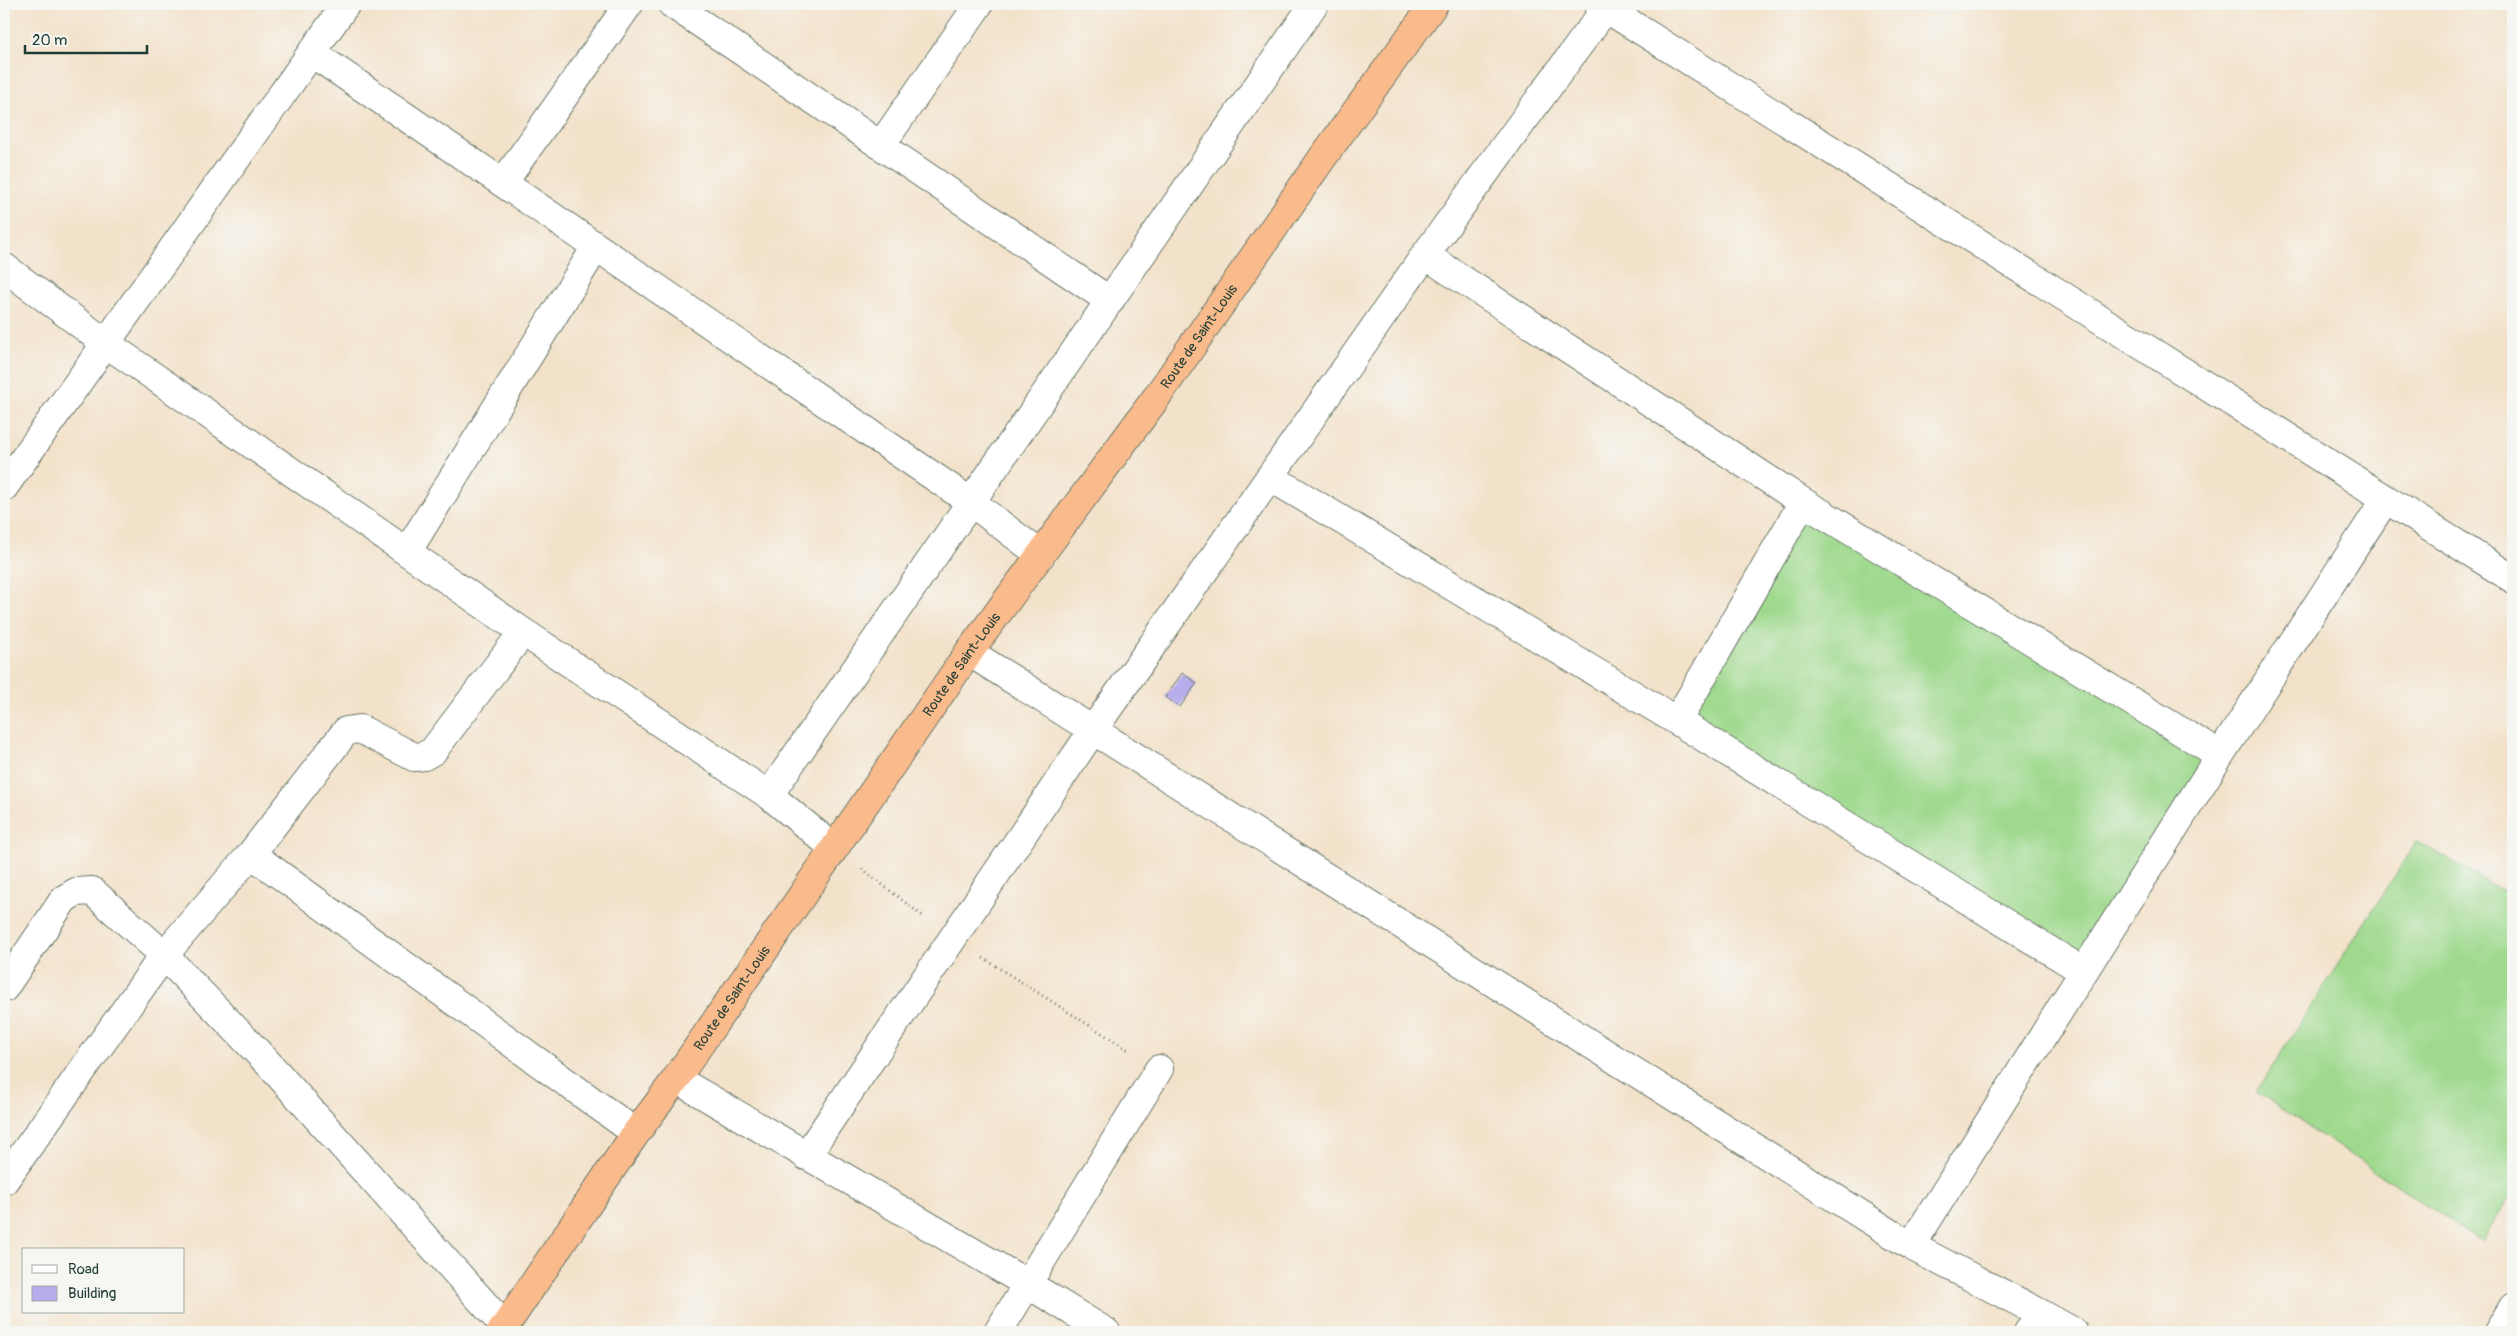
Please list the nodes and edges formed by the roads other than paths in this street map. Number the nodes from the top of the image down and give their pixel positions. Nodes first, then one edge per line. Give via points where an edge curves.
1 (629, 4) edge
2 (672, 4) edge
3 (979, 4) edge
4 (1314, 4) edge
5 (1434, 4) edge
6 (1605, 5) edge
7 (340, 6) edge
8 (312, 53) junction
9 (881, 145) junction
10 (503, 183) junction
11 (596, 247) junction
12 (1425, 255) junction
13 (4, 267) edge
14 (1110, 301) junction
15 (107, 344) junction
16 (1270, 477) junction
17 (4, 487) edge
18 (2385, 500) junction
19 (971, 502) junction
20 (1803, 502) junction
21 (407, 552) junction
22 (1041, 555) junction
23 (2513, 579) edge
24 (523, 632) junction
25 (970, 652) junction
26 (1677, 721) junction
27 (1093, 730) junction
28 (2220, 755) junction
29 (770, 795) junction
30 (834, 848) junction
31 (251, 854) junction
32 (164, 955) junction
33 (2084, 971) junction
34 (4, 988) edge
35 (1159, 1069) road end
36 (676, 1079) junction
37 (636, 1133) junction
38 (806, 1156) junction
39 (4, 1181) edge
40 (1910, 1246) junction
41 (1026, 1283) junction
42 (2513, 1307) edge
43 (2034, 1322) edge
44 (503, 1330) edge
45 (998, 1332) edge
46 (1106, 1332) edge
47 (2074, 1332) edge
48 (2498, 1332) edge

1 - 10 street
2 - 9 street
3 - 9 street
4 - 14 street
5 - 22 highway, Route de Saint-Louis
6 - 12 street
6 - 18 street
7 - 8 street
8 - 10 street
8 - 15 street
9 - 14 street
10 - 11 street
11 - 19 street
11 - 21 street
12 - 16 street
12 - 20 street
13 - 15 street
14 - 19 street
15 - 17 street
15 - 21 street
16 - 26 street
16 - 27 street
18 - 23 street
18 - 28 street
19 - 22 street
19 - 29 street
20 - 26 street
20 - 28 street
21 - 24 street
22 - 25 highway, Route de Saint-Louis
24 - 29 street
24 - 31 street via 433,751 424,756 414,756 360,729 346,731
25 - 27 street
25 - 30 highway, Route de Saint-Louis
26 - 33 street
27 - 38 street
27 - 40 street
28 - 33 street
29 - 30 street
30 - 36 highway, Route de Saint-Louis
31 - 32 street
31 - 37 street
32 - 34 street via 92,891 76,892 64,899
32 - 39 street
32 - 44 street via 268,1064
33 - 40 street
35 - 41 street
36 - 37 highway, Route de Saint-Louis
36 - 38 street
37 - 44 highway, Route de Saint-Louis
38 - 41 street
40 - 43 street
41 - 45 street
41 - 46 street
42 - 48 street
43 - 47 street

